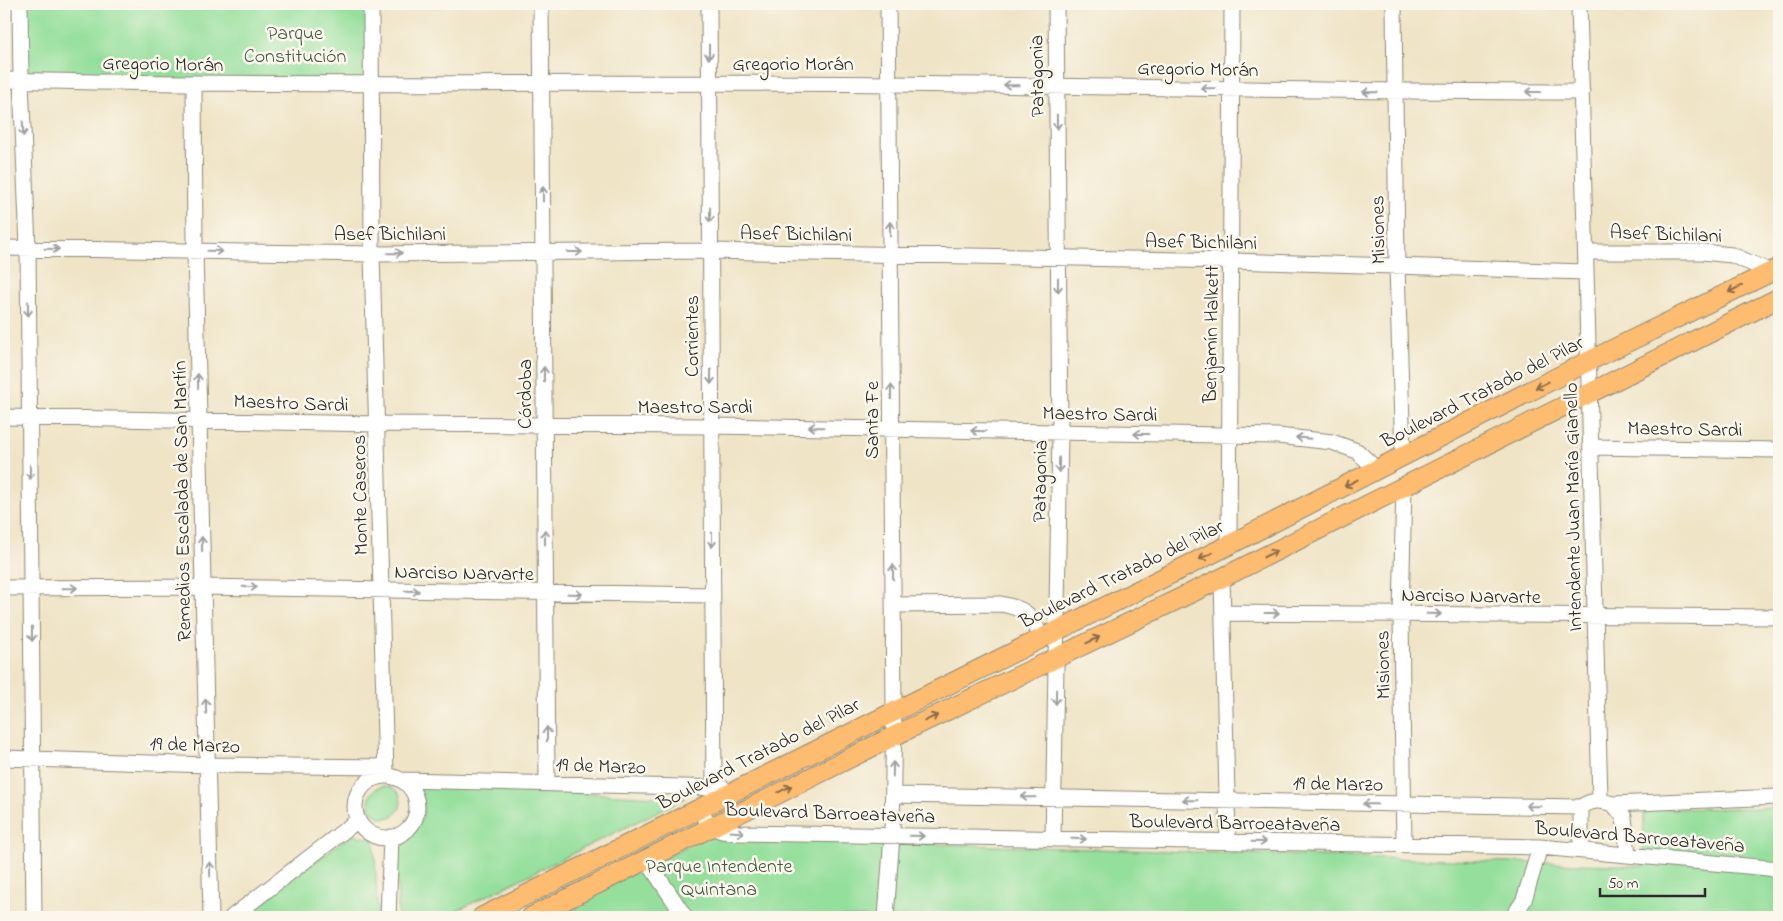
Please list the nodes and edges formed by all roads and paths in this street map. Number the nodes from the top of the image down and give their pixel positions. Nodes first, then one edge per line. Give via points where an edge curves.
1 (20, 4) edge
2 (371, 4) edge
3 (541, 4) edge
4 (709, 4) edge
5 (888, 4) edge
6 (1056, 4) edge
7 (1232, 4) edge
8 (1394, 4) edge
9 (1579, 4) edge
10 (4, 80) edge
11 (21, 80) junction
12 (709, 83) junction
13 (194, 84) junction
14 (371, 84) junction
15 (542, 84) junction
16 (888, 84) junction
17 (1056, 86) junction
18 (1233, 88) junction
19 (1394, 92) junction
20 (1582, 92) junction
21 (4, 248) edge
22 (28, 248) junction
23 (195, 251) junction
24 (710, 251) junction
25 (543, 252) junction
26 (1586, 252) junction
27 (372, 254) junction
28 (890, 254) junction
29 (1058, 258) junction
30 (1232, 261) junction
31 (1397, 267) junction
32 (1775, 270) edge
33 (1586, 272) junction
34 (1779, 298) edge
35 (1589, 361) junction
36 (1590, 392) junction
37 (4, 417) edge
38 (30, 418) junction
39 (199, 419) junction
40 (377, 424) junction
41 (544, 425) junction
42 (712, 426) junction
43 (891, 428) junction
44 (1060, 433) junction
45 (1229, 434) junction
46 (1591, 446) junction
47 (1779, 450) edge
48 (1403, 455) junction
49 (1377, 470) junction
50 (1404, 486) junction
51 (1228, 545) junction
52 (1222, 578) junction
53 (203, 586) junction
54 (4, 588) edge
55 (31, 589) junction
56 (380, 590) junction
57 (546, 593) junction
58 (712, 595) junction
59 (893, 605) junction
60 (1223, 613) junction
61 (1401, 614) junction
62 (1595, 616) junction
63 (1779, 617) edge
64 (1049, 633) junction
65 (1056, 658) junction
66 (894, 710) junction
67 (894, 736) junction
68 (811, 752) junction
69 (4, 758) edge
70 (33, 759) junction
71 (207, 765) junction
72 (386, 771) junction
73 (823, 771) junction
74 (402, 780) junction
75 (547, 783) junction
76 (714, 788) junction
77 (740, 788) junction
78 (893, 795) junction
79 (1054, 798) junction
80 (1779, 798) edge
81 (1227, 801) junction
82 (1607, 802) junction
83 (1404, 804) junction
84 (1581, 807) junction
85 (700, 808) junction
86 (358, 820) junction
87 (709, 826) junction
88 (892, 836) junction
89 (391, 837) junction
90 (1053, 839) junction
91 (635, 840) junction
92 (1228, 842) junction
93 (1404, 845) junction
94 (1540, 847) junction
95 (1581, 850) junction
96 (1628, 854) junction
97 (646, 859) junction
98 (1779, 869) edge
99 (34, 917) edge
100 (211, 917) edge
101 (232, 917) edge
102 (388, 917) edge
103 (482, 917) edge
104 (530, 917) edge
105 (679, 917) edge
106 (685, 917) edge
107 (886, 917) edge
108 (1513, 917) edge

1 - 11 street
2 - 14 street, Monte Caseros
3 - 15 street, Córdoba
4 -> 12 street, Corrientes
5 - 16 street, Santa Fe
6 - 17 street, Patagonia
7 - 18 street, Benjamín Halkett
8 - 19 street, Misiones
9 - 20 street, Intendente Juan María Gianello
10 - 11 street, Gregorio Morán
11 - 13 street, Gregorio Morán
11 -> 22 street
12 - 15 street, Gregorio Morán
12 - 16 street, Gregorio Morán
12 -> 24 street, Corrientes
13 - 14 street, Gregorio Morán
13 - 23 street, Remedios Escalada de San Martín
14 - 15 street, Gregorio Morán
14 - 27 street, Monte Caseros
25 -> 15 street, Córdoba
17 -> 16 street, Gregorio Morán
28 -> 16 street, Santa Fe
18 -> 17 street, Gregorio Morán
17 -> 29 street, Patagonia
19 -> 18 street, Gregorio Morán
18 - 30 street, Benjamín Halkett
20 -> 19 street, Gregorio Morán
19 - 31 street, Misiones
20 - 26 street, Intendente Juan María Gianello
21 - 22 street, Asef Bichilani
22 -> 23 street, Asef Bichilani
22 -> 38 street
23 -> 27 street, Asef Bichilani
39 -> 23 street, Remedios Escalada de San Martín
25 -> 24 street, Asef Bichilani
24 - 28 street, Asef Bichilani
24 -> 42 street, Corrientes
27 -> 25 street, Asef Bichilani
41 -> 25 street, Córdoba
26 - 32 street, Asef Bichilani via 1702,252 1732,255
26 - 33 street, Intendente Juan María Gianello
27 - 40 street, Monte Caseros
28 - 29 street, Asef Bichilani
43 -> 28 street, Santa Fe
29 - 30 street, Asef Bichilani
29 -> 44 street, Patagonia
30 - 31 street, Asef Bichilani
30 - 45 street, Benjamín Halkett
31 - 33 street, Asef Bichilani
31 - 48 street, Misiones
32 -> 35 main road, Boulevard Tratado del Pilar
33 - 35 street, Intendente Juan María Gianello
34 - 36 main road
35 - 36 street, Intendente Juan María Gianello
35 -> 48 main road, Boulevard Tratado del Pilar
36 - 46 street, Intendente Juan María Gianello
36 - 50 main road
37 - 38 street, Maestro Sardi
38 - 39 street, Maestro Sardi
38 -> 55 street
39 - 40 street, Maestro Sardi
53 -> 39 street, Remedios Escalada de San Martín
40 - 41 street, Maestro Sardi
40 - 56 street, Monte Caseros
41 - 42 street, Maestro Sardi
57 -> 41 street, Córdoba
43 -> 42 street, Maestro Sardi
42 -> 58 street, Corrientes
44 -> 43 street, Maestro Sardi
59 -> 43 street, Santa Fe
45 -> 44 street, Maestro Sardi
44 -> 64 street, Patagonia
49 -> 45 street, Maestro Sardi via 1357,451 1332,442
45 - 51 street, Benjamín Halkett
46 - 47 street, Maestro Sardi
46 - 62 street, Intendente Juan María Gianello
48 - 49 main road, Boulevard Tratado del Pilar
49 -> 51 main road, Boulevard Tratado del Pilar
52 -> 50 main road
50 - 61 street, Misiones
51 -> 64 main road, Boulevard Tratado del Pilar
52 - 60 street
65 -> 52 main road
55 -> 53 street, Narciso Narvarte
53 -> 56 street, Narciso Narvarte
71 -> 53 street, Remedios Escalada de San Martín
54 - 55 street, Narciso Narvarte
55 -> 70 street
56 -> 57 street, Narciso Narvarte
56 - 72 street, Monte Caseros
57 -> 58 street, Narciso Narvarte
75 -> 57 street, Córdoba
58 - 76 street, Corrientes
59 - 64 street via 1001,604 1017,607
59 - 66 street, Santa Fe
60 -> 61 street, Narciso Narvarte
60 - 81 street
61 -> 62 street, Narciso Narvarte
61 - 83 street, Misiones
62 - 63 street, Narciso Narvarte
62 - 82 street, Intendente Juan María Gianello
64 - 65 street, Patagonia
64 - 66 main road, Boulevard Tratado del Pilar
67 -> 65 main road
65 -> 79 street, Patagonia
66 - 67 street, Santa Fe
66 - 68 main road, Boulevard Tratado del Pilar
67 - 73 main road
78 -> 67 street, Santa Fe
68 - 73 main road
68 - 77 main road, Boulevard Tratado del Pilar
69 - 70 street, 19 de Marzo
70 - 71 street, 19 de Marzo
70 - 99 street
71 - 72 street, 19 de Marzo
100 -> 71 street, Remedios Escalada de San Martín
72 - 74 street
72 - 86 street via 360,790 356,800
87 -> 73 main road
74 - 75 street, 19 de Marzo
74 - 89 street via 413,791 417,811 406,830
75 - 76 street, 19 de Marzo
76 - 77 street, 19 de Marzo
77 - 85 main road, Boulevard Tratado del Pilar
79 -> 78 street, 19 de Marzo
78 - 88 street, Santa Fe
81 -> 79 street, 19 de Marzo
79 - 90 street, Patagonia
80 - 82 street, 19 de Marzo
83 -> 81 street, 19 de Marzo
81 - 92 street
82 - 84 street, 19 de Marzo via 1589,802
82 - 96 street, Intendente Juan María Gianello via 1624,817
84 -> 83 street, 19 de Marzo
83 - 93 street, Misiones
84 - 95 street
85 - 87 street, Boulevard Barroeataveña
85 - 91 main road, Boulevard Tratado del Pilar
86 - 89 street via 373,835
86 - 101 street
87 -> 88 street, Boulevard Barroeataveña via 739,833
87 - 97 main road
88 -> 90 street, Boulevard Barroeataveña
88 - 107 street, Santa Fe
89 - 102 street
90 -> 92 street, Boulevard Barroeataveña
91 - 97 main road
91 - 103 main road, Boulevard Tratado del Pilar
92 -> 93 street, Boulevard Barroeataveña
93 - 94 street, Boulevard Barroeataveña
94 - 95 street, Boulevard Barroeataveña
94 - 108 street via 1524,900
95 - 96 street, Boulevard Barroeataveña
96 - 98 street, Boulevard Barroeataveña
97 - 104 main road
97 - 106 street
105 - 106 street

